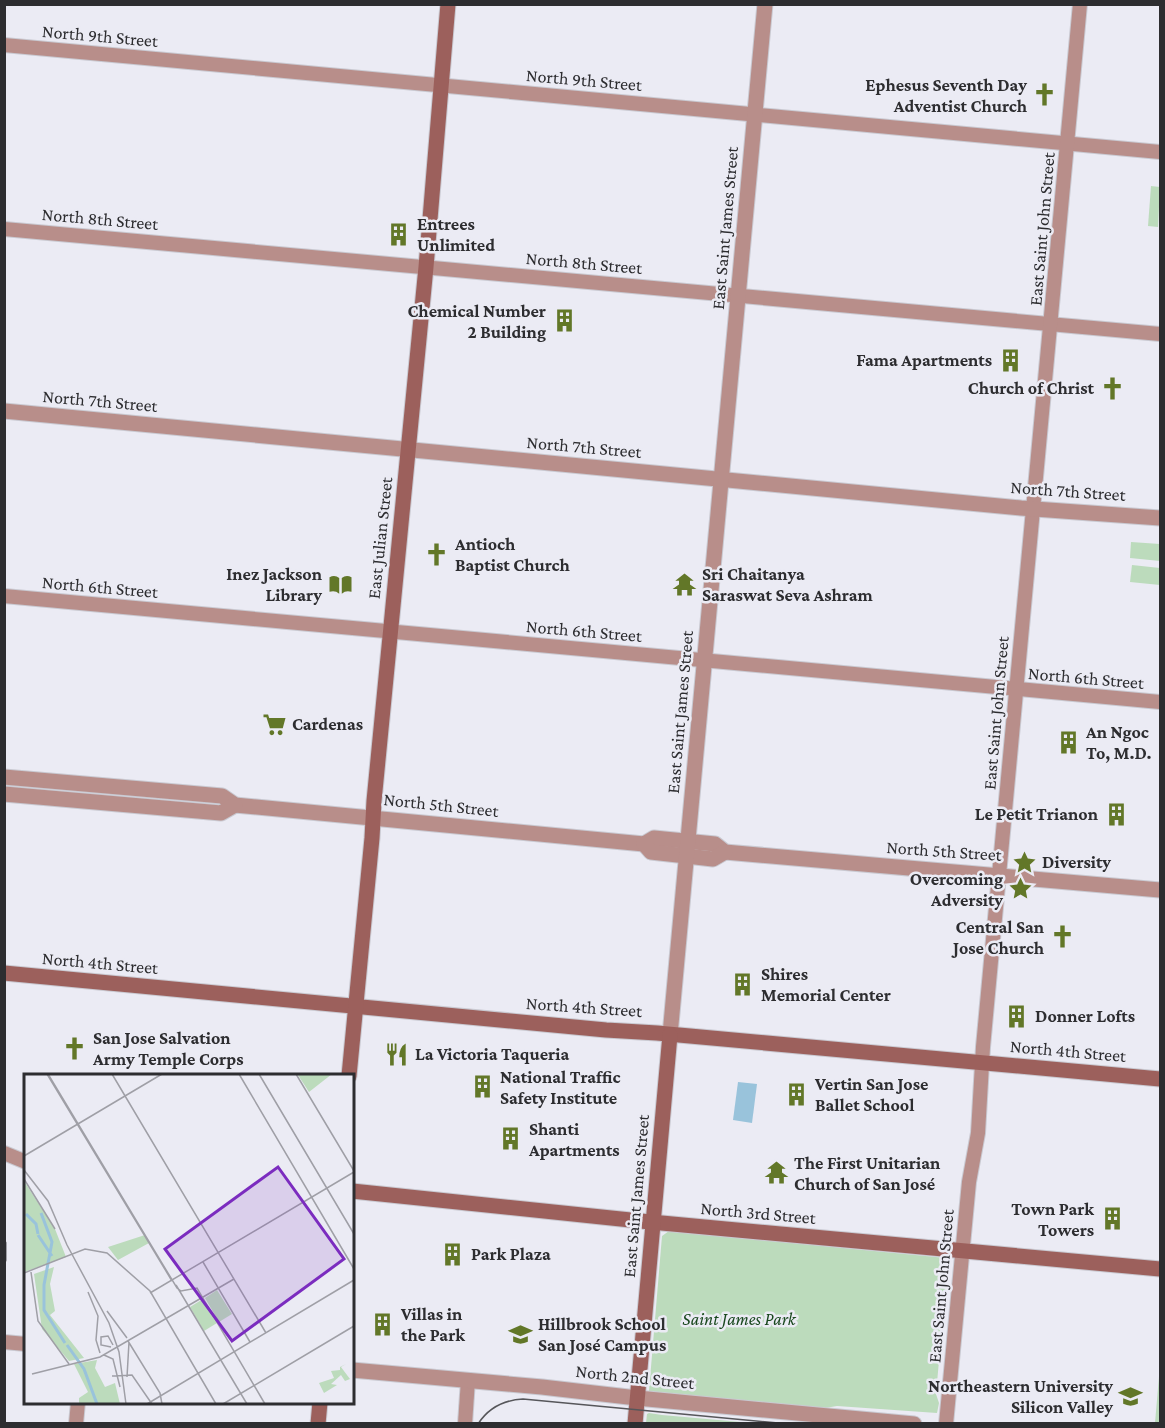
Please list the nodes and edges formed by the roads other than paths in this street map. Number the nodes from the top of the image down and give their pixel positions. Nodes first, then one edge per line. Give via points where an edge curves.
1 (448, 4) edge
2 (765, 4) edge
3 (1080, 4) edge
4 (4, 45) edge
5 (441, 85) junction
6 (755, 113) junction
7 (1067, 144) junction
8 (1161, 152) edge
9 (4, 229) edge
10 (426, 267) junction
11 (739, 296) junction
12 (1052, 324) junction
13 (1161, 334) edge
14 (4, 411) edge
15 (408, 450) junction
16 (722, 479) junction
17 (1034, 508) junction
18 (1161, 518) edge
19 (4, 596) edge
20 (390, 632) junction
21 (705, 660) junction
22 (1016, 691) junction
23 (1161, 702) edge
24 (4, 777) edge
25 (4, 794) edge
26 (235, 805) junction
27 (373, 818) junction
28 (687, 849) junction
29 (999, 875) junction
30 (1161, 890) edge
31 (4, 973) edge
32 (356, 1006) junction
33 (670, 1035) junction
34 (983, 1062) junction
35 (350, 1074) edge
36 (1161, 1079) edge
37 (4, 1154) edge
38 (24, 1161) edge
39 (24, 1162) edge
40 (4, 1166) edge
41 (354, 1191) edge
42 (652, 1223) junction
43 (962, 1250) junction
44 (1161, 1269) edge
45 (4, 1342) edge
46 (24, 1344) edge
47 (354, 1370) edge
48 (468, 1380) junction
49 (637, 1398) junction
50 (78, 1404) edge
51 (320, 1404) edge
52 (76, 1424) edge
53 (318, 1424) edge
54 (465, 1424) edge
55 (634, 1424) edge
56 (914, 1424) edge
57 (946, 1424) edge

1 - 5 main road, East Julian Street
2 - 6 street, East Saint James Street
3 - 7 street, East Saint John Street
4 - 5 street, North 9th Street
5 - 6 street, North 9th Street
5 - 10 main road, East Julian Street
6 - 7 street, North 9th Street
6 - 11 street, East Saint James Street
7 - 8 street, North 9th Street
7 - 12 street, East Saint John Street
9 - 10 street, North 8th Street
10 - 11 street, North 8th Street
10 - 15 main road, East Julian Street
11 - 12 street, North 8th Street
11 - 16 street, East Saint James Street
12 - 13 street, North 8th Street
12 - 17 street, East Saint John Street
14 - 15 street, North 7th Street
15 - 16 street, North 7th Street
15 - 20 main road, East Julian Street
16 - 17 street, North 7th Street
16 - 21 street, East Saint James Street
17 - 18 street, North 7th Street
17 - 22 street, East Saint John Street
19 - 20 street, North 6th Street
20 - 21 street, North 6th Street
20 - 27 main road, East Julian Street
21 - 22 street, North 6th Street
21 - 28 street, East Saint James Street
22 - 23 street, North 6th Street
22 - 29 street, East Saint John Street
24 - 26 street, North 5th Street via 222,796
25 - 26 street, North 5th Street via 221,813
26 - 27 street, North 5th Street
27 - 28 street, North 5th Street via 644,844 651,852
27 - 32 main road, East Julian Street
28 - 29 street, North 5th Street via 713,859 725,852
28 - 33 street, East Saint James Street
29 - 30 street, North 5th Street
29 - 34 street, East Saint John Street
31 - 32 main road, North 4th Street
32 - 33 main road, North 4th Street
32 - 35 main road, East Julian Street
33 - 34 main road, North 4th Street
33 - 42 main road, East Saint James Street
34 - 36 main road, North 4th Street
34 - 43 street, East Saint John Street
37 - 38 street
39 - 40 street
41 - 42 main road, North 3rd Street
42 - 43 main road, North 3rd Street
42 - 49 main road, East Saint James Street
43 - 44 main road, North 3rd Street
43 - 57 street, East Saint John Street
45 - 46 street
47 - 48 street, North 2nd Street
48 - 49 street, North 2nd Street
48 - 54 street
49 - 55 main road, East Saint James Street
49 - 56 street, North 2nd Street
50 - 52 street
51 - 53 main road

